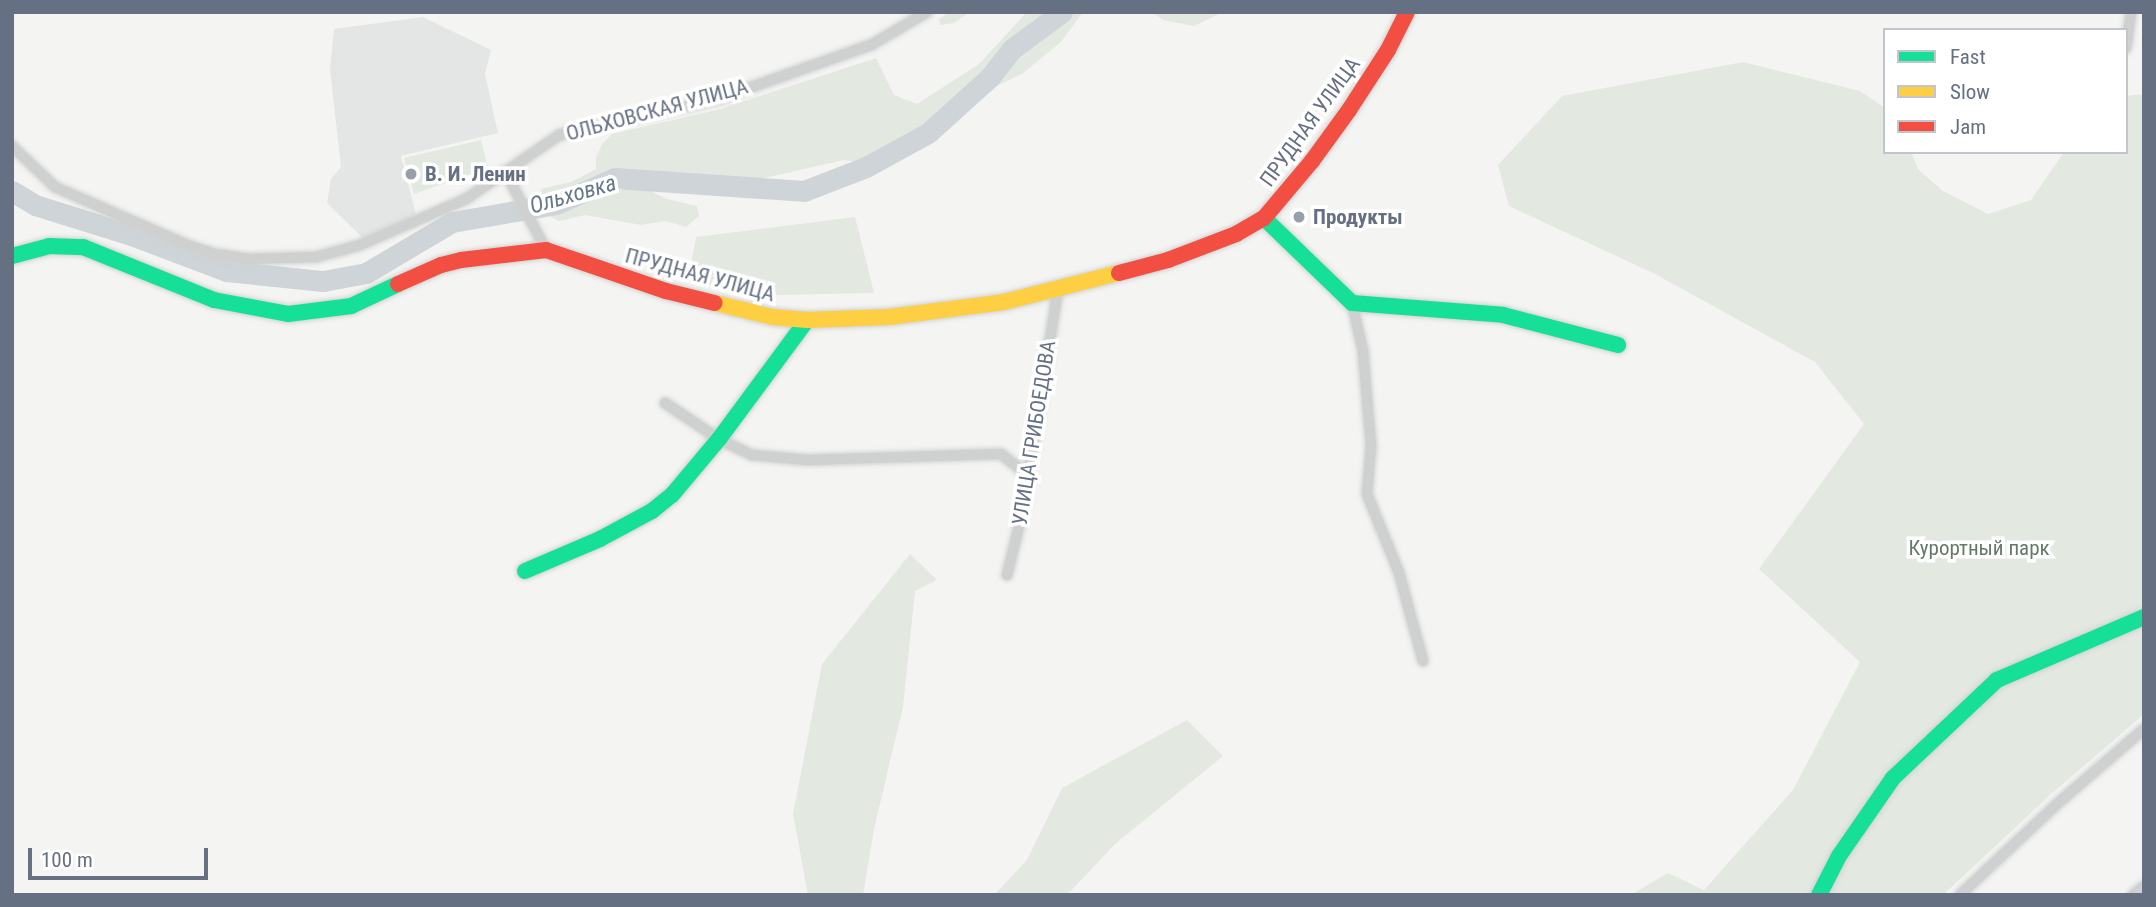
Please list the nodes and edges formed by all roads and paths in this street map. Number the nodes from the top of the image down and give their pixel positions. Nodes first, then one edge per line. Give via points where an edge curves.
1 (928, 12) edge
2 (1407, 12) edge
3 (2131, 12) edge
4 (2128, 34) edge
5 (12, 146) edge
6 (505, 171) junction
7 (1264, 218) junction
8 (546, 250) junction
9 (12, 256) edge
10 (1058, 290) junction
11 (1352, 303) junction
12 (807, 320) junction
13 (1618, 345) dead end
14 (665, 403) dead end
15 (719, 439) junction
16 (1027, 474) junction
17 (525, 571) dead end
18 (1007, 575) dead end
19 (2144, 617) edge
20 (1423, 661) dead end
21 (2144, 729) edge
22 (2144, 886) edge
23 (1819, 895) edge
24 (1960, 895) edge
25 (2133, 895) edge

1 - 6 street, ОЛЬХОВСКАЯ УЛИЦА via 873,44 718,99 559,135
2 - 7 street, ПРУДНАЯ УЛИЦА via 1349,110
3 - 4 street
5 - 6 street, ОЛЬХОВСКАЯ УЛИЦА via 35,171 76,198 187,245 250,259 316,257 360,245 466,199
6 - 8 street
7 - 10 street, ПРУДНАЯ УЛИЦА via 1168,260
7 - 11 street
8 - 9 street, ПРУДНАЯ УЛИЦА via 461,260 351,306 288,314 214,300 83,247 49,246
8 - 12 street, ПРУДНАЯ УЛИЦА via 703,301
10 - 12 street, ПРУДНАЯ УЛИЦА via 938,311
10 - 16 street, УЛИЦА ГРИБОЕДОВА
11 - 13 street via 1503,315
11 - 20 street via 1363,351 1371,446 1367,494 1399,573
12 - 15 street
14 - 15 street
15 - 16 street via 752,455 808,460 1001,454
15 - 17 street via 672,495 652,511
16 - 18 street, УЛИЦА ГРИБОЕДОВА
19 - 23 street via 1997,680 1893,778 1839,856
21 - 24 street
22 - 25 street

